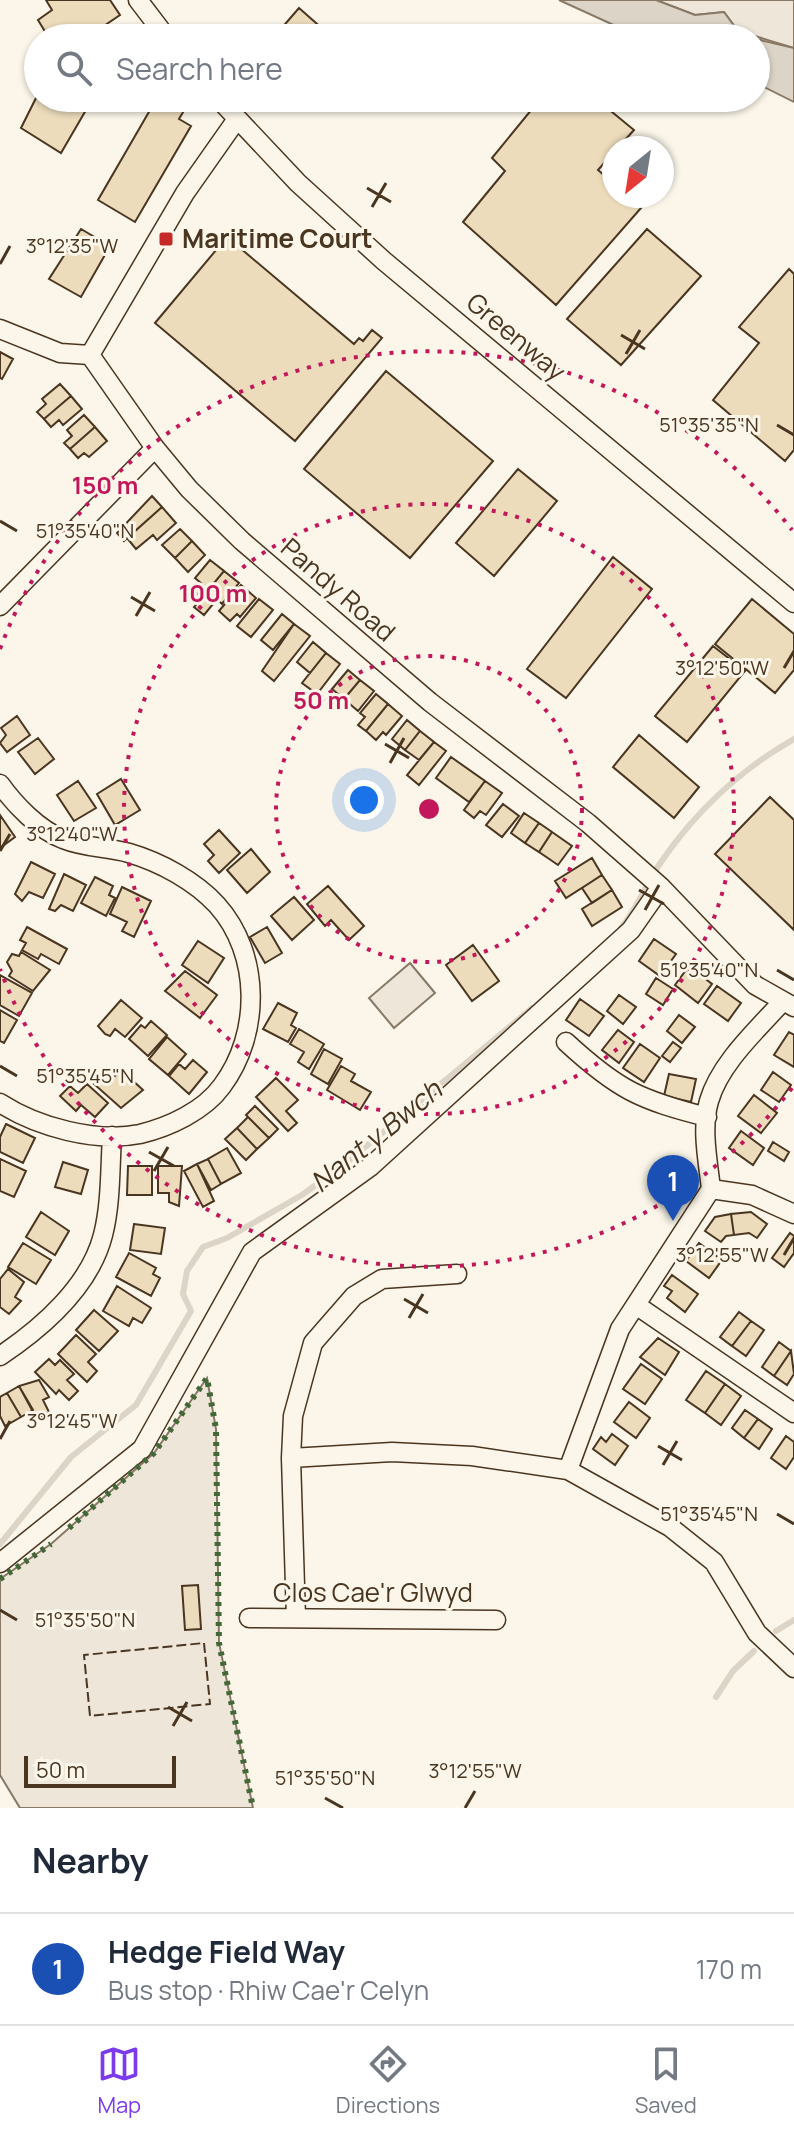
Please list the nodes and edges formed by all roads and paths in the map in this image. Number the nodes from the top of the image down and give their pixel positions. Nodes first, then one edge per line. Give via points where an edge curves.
1 (138, 0) edge
2 (156, 24) edge
3 (231, 112) edge
4 (237, 119) junction
5 (0, 329) edge
6 (90, 355) junction
7 (155, 448) junction
8 (794, 603) edge
9 (0, 606) edge
10 (0, 784) edge
11 (661, 887) junction
12 (788, 1004) edge
13 (566, 1042) dead end
14 (0, 1103) edge
15 (707, 1117) junction
16 (112, 1136) junction
17 (711, 1189) junction
18 (794, 1214) edge
19 (457, 1274) dead end
20 (636, 1305) junction
21 (0, 1356) edge
22 (794, 1413) edge
23 (291, 1458) junction
24 (568, 1470) junction
25 (0, 1563) edge
26 (249, 1618) dead end
27 (296, 1618) junction
28 (496, 1620) dead end
29 (794, 1668) edge

1 - 2 street
3 - 4 street, Greenway
4 - 6 street via 185,193
4 - 8 street, Greenway via 384,261
5 - 6 street via 60,353
6 - 7 street, Pandy Road
7 - 9 street
7 - 11 street, Pandy Road via 189,489 315,606
10 - 16 street via 35,821 60,838 128,853 186,880 217,905 247,959 249,1016 234,1066 221,1088 164,1128
11 - 12 street, Pandy Road via 755,985
11 - 25 street via 631,930 370,1167 252,1252 142,1449
12 - 15 street via 721,1076
13 - 15 street via 610,1080 648,1102
14 - 16 street via 55,1126
15 - 17 street
16 - 21 street via 103,1236 91,1262 44,1321
17 - 18 street via 752,1195
17 - 20 street
19 - 23 street via 382,1279 354,1296 313,1343 293,1416
20 - 22 street
20 - 24 street via 620,1329
23 - 24 street via 392,1452 472,1456
23 - 27 street
24 - 29 street via 670,1527 714,1562 757,1633
26 - 27 street, Clos Cae'r Glwyd
27 - 28 street, Clos Cae'r Glwyd

